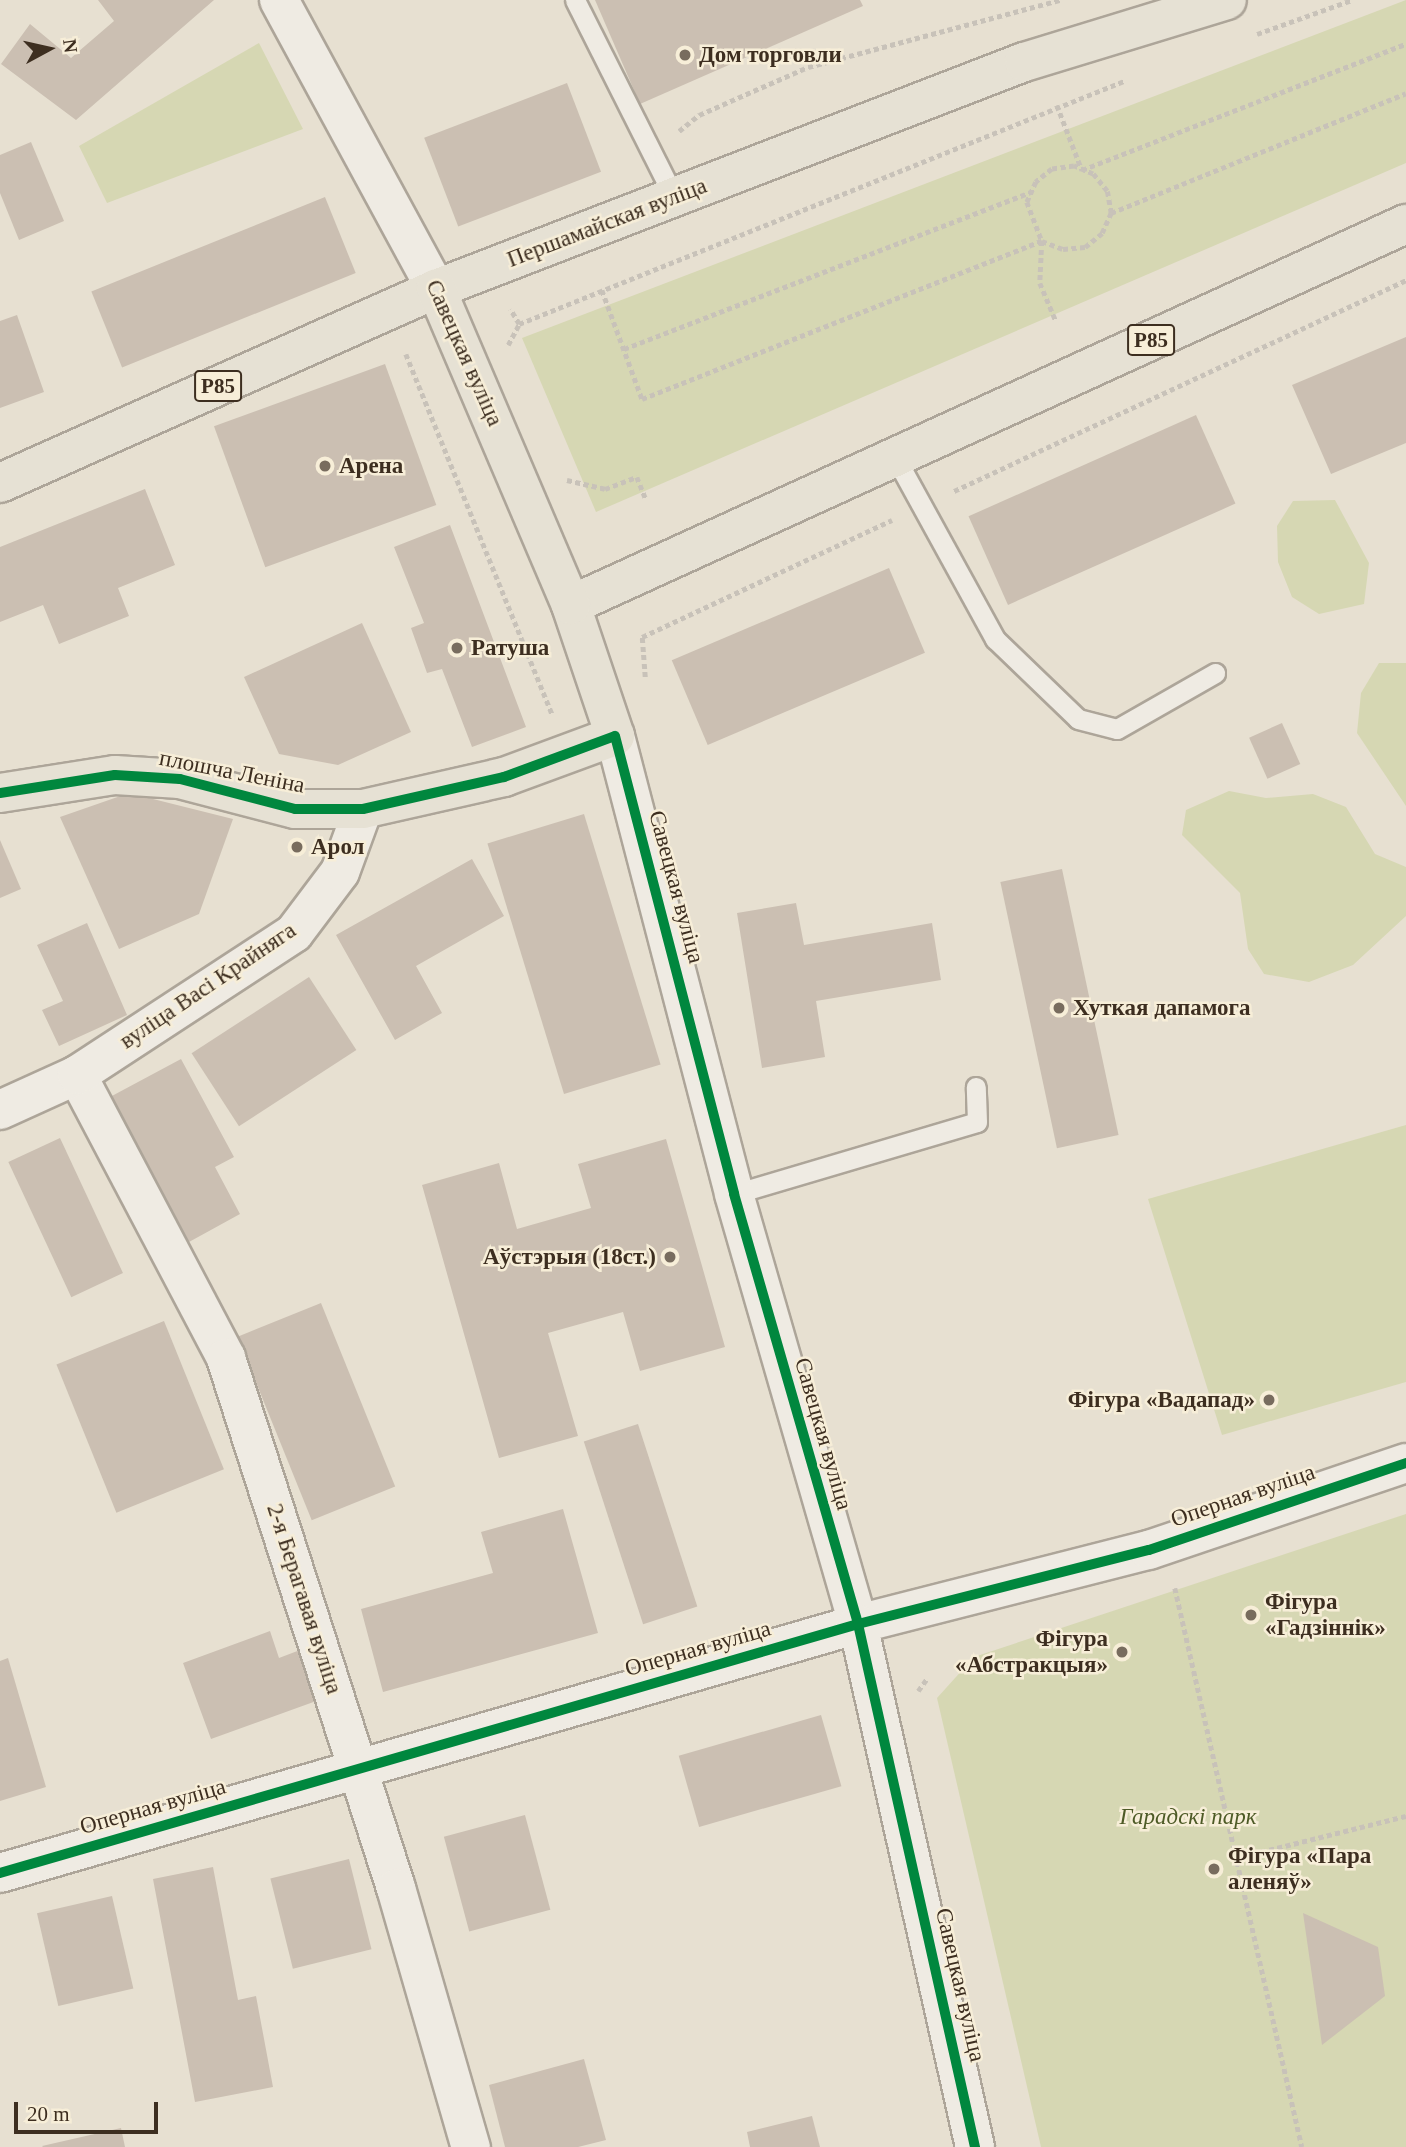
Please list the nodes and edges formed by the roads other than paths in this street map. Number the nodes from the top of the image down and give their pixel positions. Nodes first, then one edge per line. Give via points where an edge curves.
1 (279, 0) edge
2 (575, 0) edge
3 (1227, 0) edge
4 (674, 197) junction
5 (1406, 224) edge
6 (436, 289) junction
7 (895, 457) junction
8 (0, 483) edge
9 (570, 605) junction
10 (1215, 673) dead end
11 (615, 736) junction
12 (0, 793) edge
13 (363, 809) junction
14 (77, 1075) junction
15 (976, 1087) dead end
16 (0, 1110) edge
17 (734, 1194) junction
18 (1406, 1463) edge
19 (858, 1624) junction
20 (359, 1769) junction
21 (0, 1873) edge
22 (471, 2147) edge
23 (975, 2147) edge

1 - 6 street, Савецкая вуліца
2 - 4 lane
3 - 4 main road, Першамайская вуліца / Р85 via 1024,62
4 - 6 main road, Першамайская вуліца / Р85
5 - 7 main road, Р85
6 - 8 main road, Першамайская вуліца / Р85
6 - 9 main road, Савецкая вуліца
7 - 9 main road, Р85
7 - 10 lane via 995,639 1077,719 1116,729
9 - 11 main road, Савецкая вуліца
11 - 13 main road, плошча Леніна via 504,777
11 - 17 street, Савецкая вуліца
12 - 13 main road, плошча Леніна via 115,775 180,779 295,809
13 - 14 street, вуліца Васі Крайняга via 340,872 294,933
14 - 16 street, вуліца Васі Крайняга
14 - 20 street, 2-я Берагавая вуліца via 226,1358
15 - 17 lane via 977,1122
17 - 19 street, Савецкая вуліца
18 - 19 street, Оперная вуліца via 1149,1550
19 - 20 street, Оперная вуліца
19 - 23 street, Савецкая вуліца
20 - 21 street, Оперная вуліца
20 - 22 street, 2-я Берагавая вуліца

